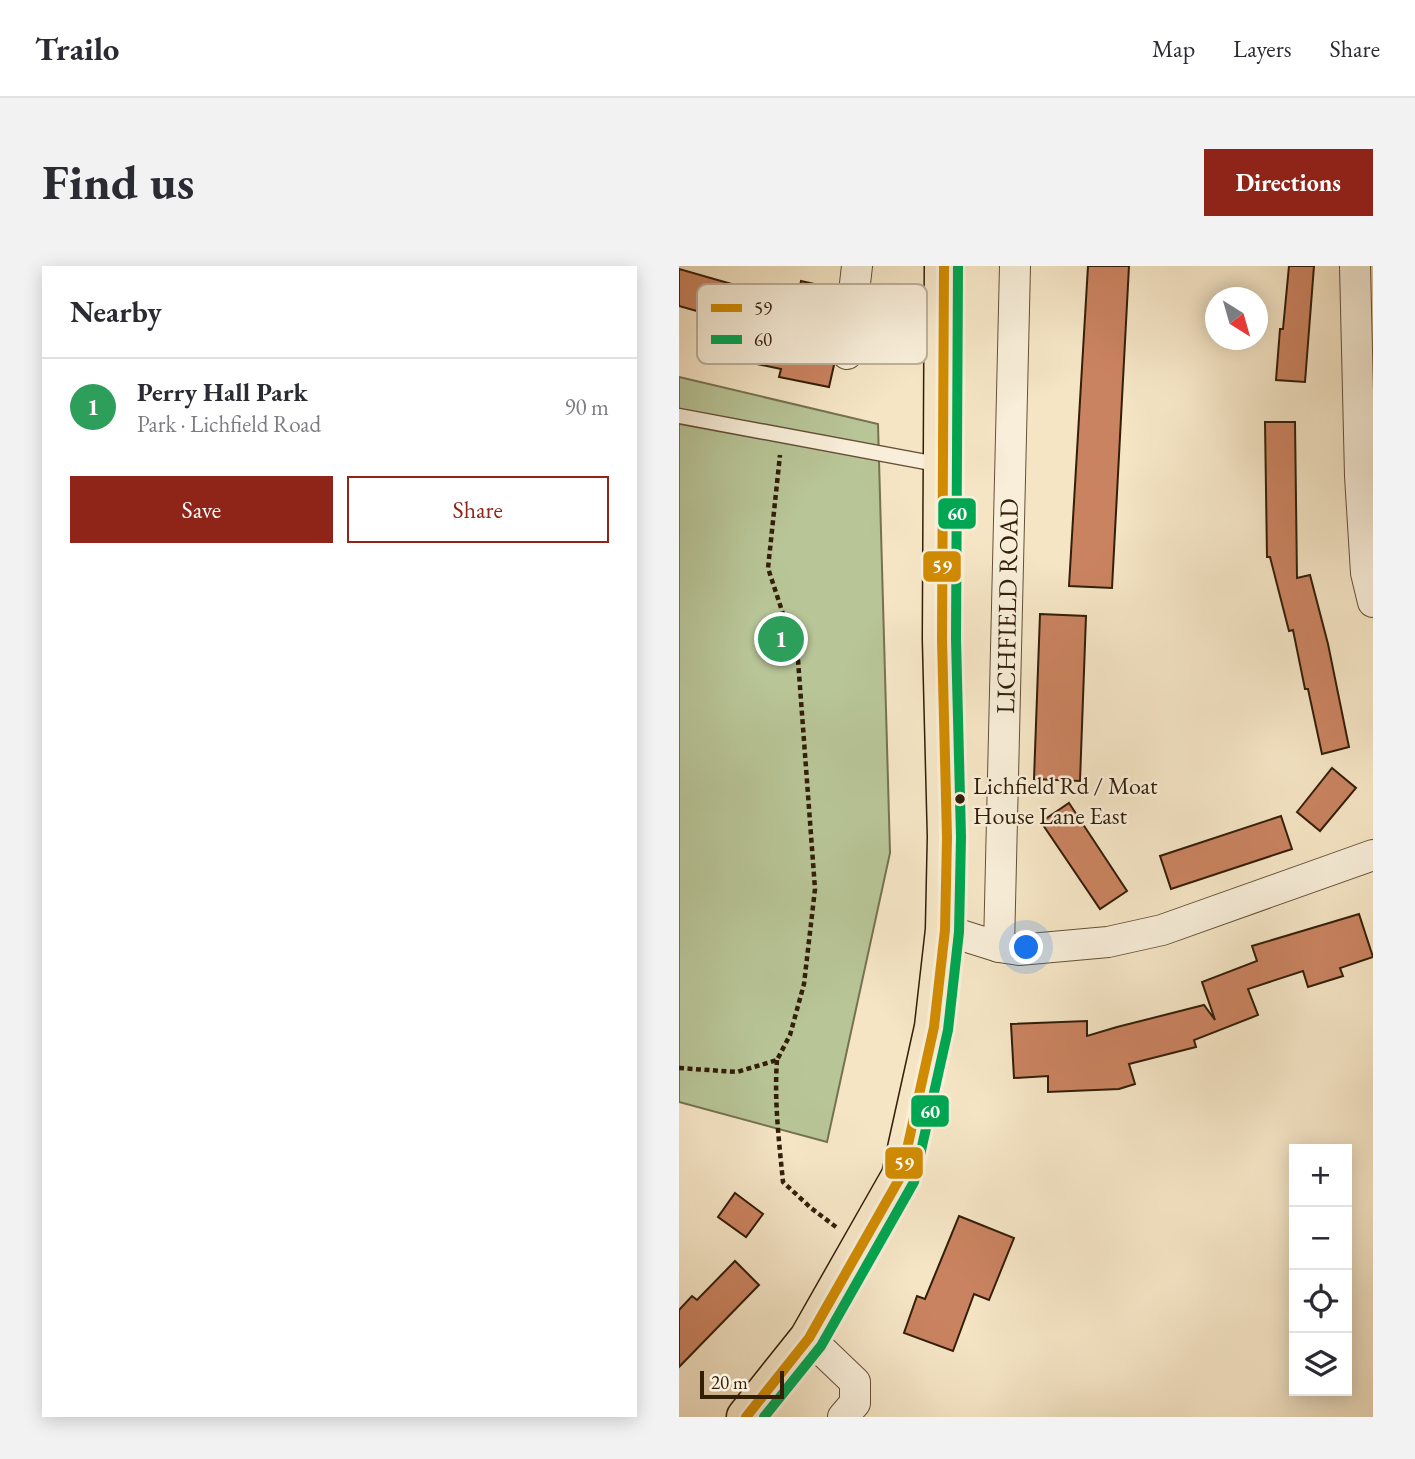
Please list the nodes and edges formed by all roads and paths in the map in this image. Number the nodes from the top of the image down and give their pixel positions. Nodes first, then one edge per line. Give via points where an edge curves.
1 (857, 266) edge
2 (944, 266) edge
3 (1015, 266) edge
4 (1355, 266) edge
5 (855, 284) edge
6 (679, 416) edge
7 (783, 435) junction
8 (944, 466) junction
9 (1367, 475) edge
10 (1373, 602) edge
11 (1373, 855) edge
12 (945, 930) junction
13 (999, 947) junction
14 (777, 1060) junction
15 (679, 1068) edge
16 (839, 1230) dead end
17 (809, 1338) junction
18 (746, 1417) edge
19 (843, 1417) edge

1 - 5 street
2 - 8 main road
3 - 13 street, LICHFIELD ROAD
4 - 9 street
6 - 7 lane
7 - 8 lane
7 - 14 path via 768,568 797,660 815,889 804,984 790,1035
8 - 12 main road
9 - 10 street via 1367,573
11 - 13 street via 1162,930 1052,948
12 - 13 street
12 - 17 main road via 934,1027 901,1176
14 - 15 path via 737,1072
14 - 16 path via 783,1182
17 - 18 main road
17 - 19 street via 855,1382 855,1403

